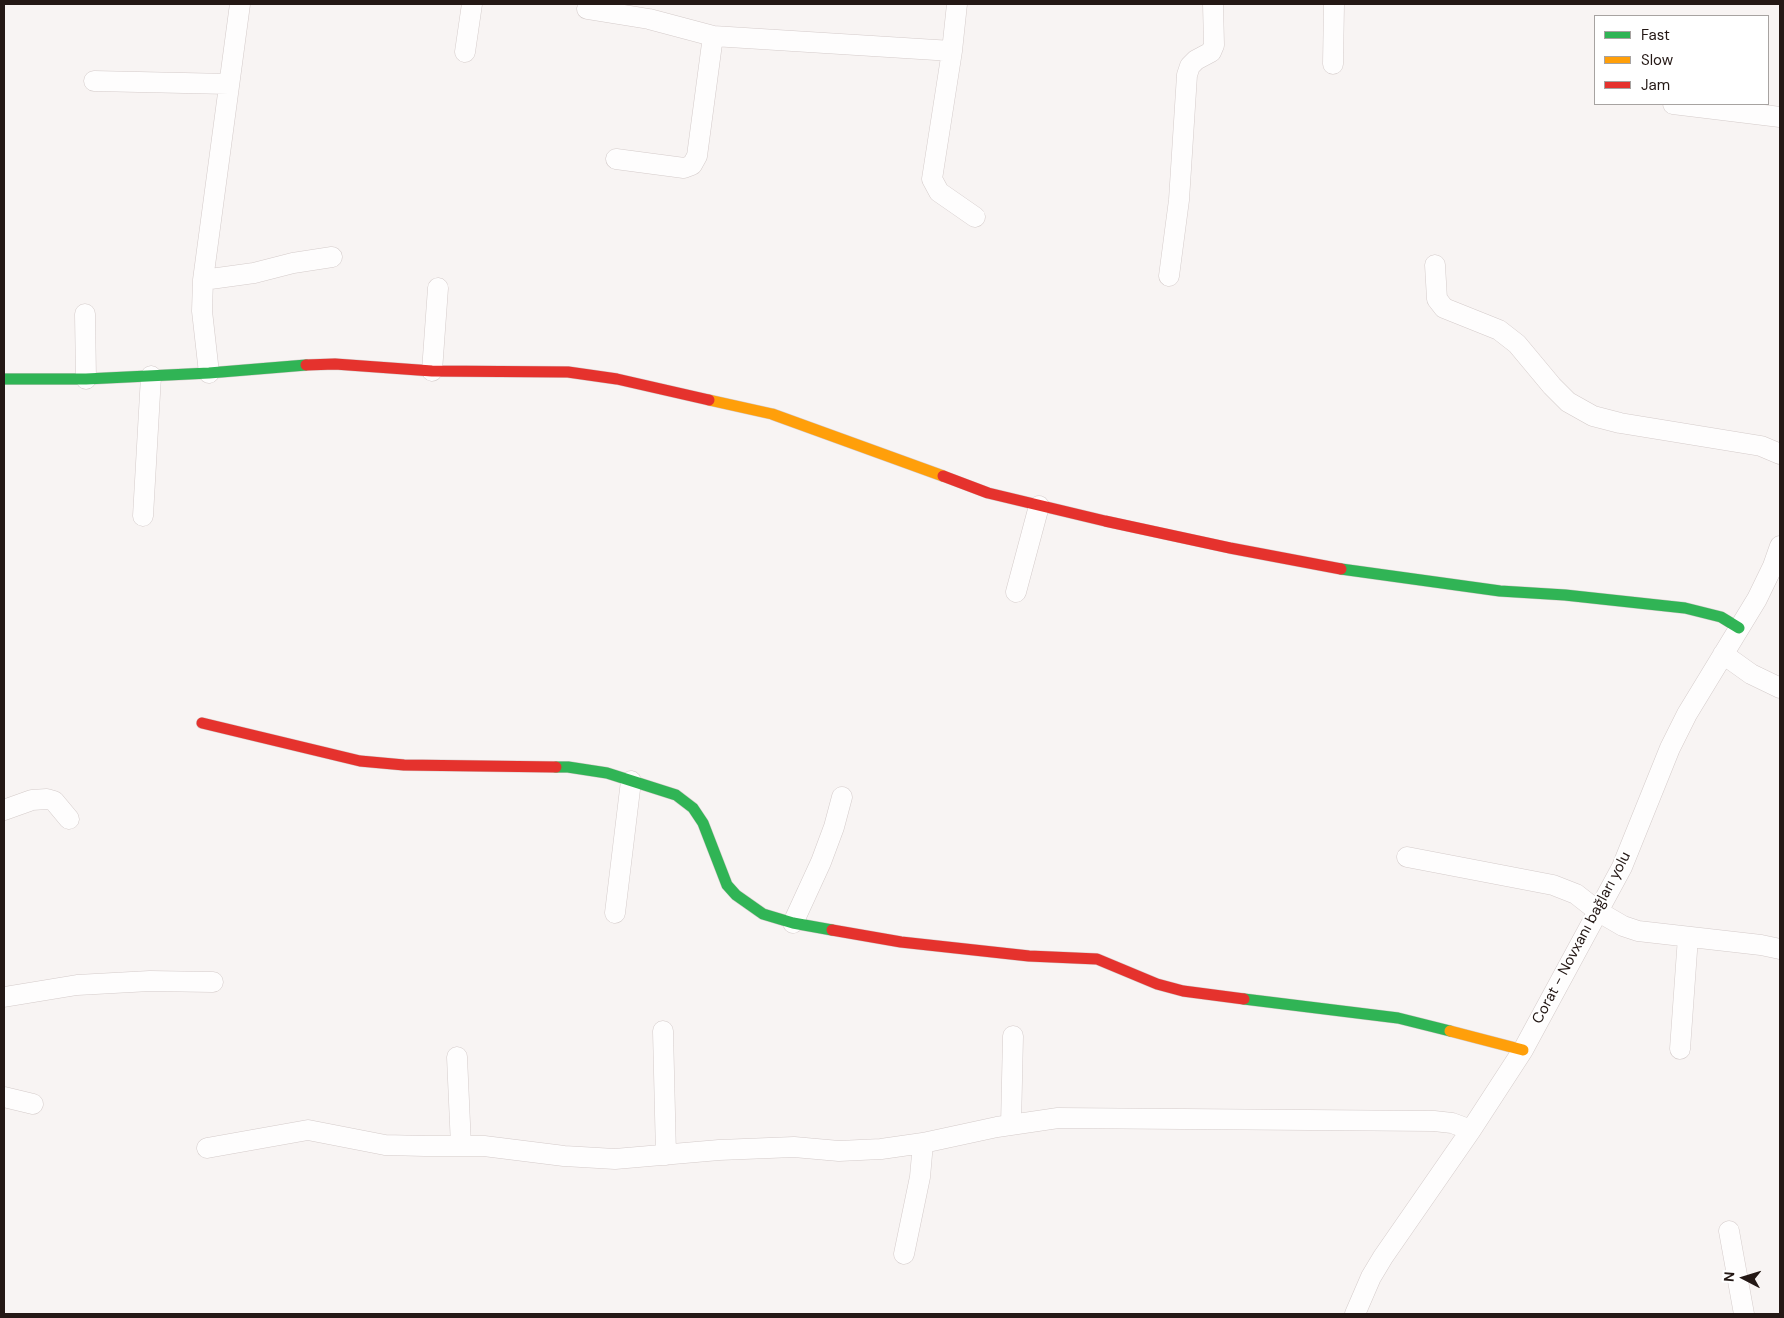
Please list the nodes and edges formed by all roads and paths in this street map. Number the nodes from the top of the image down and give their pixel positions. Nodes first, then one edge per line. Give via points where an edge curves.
1 (240, 4) edge
2 (472, 4) edge
3 (957, 4) edge
4 (1213, 4) edge
5 (1334, 4) edge
6 (587, 9) dead end
7 (713, 36) junction
8 (952, 51) junction
9 (465, 52) dead end
10 (1333, 64) dead end
11 (94, 81) dead end
12 (229, 84) junction
13 (1681, 105) edge
14 (1780, 117) edge
15 (616, 159) dead end
16 (975, 217) dead end
17 (332, 257) dead end
18 (1436, 265) dead end
19 (1169, 276) dead end
20 (202, 280) junction
21 (438, 288) dead end
22 (86, 314) dead end
23 (432, 371) junction
24 (209, 373) junction
25 (151, 376) junction
26 (4, 379) edge
27 (86, 379) junction
28 (1780, 454) edge
29 (1039, 506) junction
30 (143, 516) dead end
31 (1780, 546) edge
32 (1016, 592) dead end
33 (1739, 628) junction
34 (1723, 654) junction
35 (1780, 688) edge
36 (202, 722) dead end
37 (631, 780) junction
38 (842, 797) dead end
39 (4, 810) edge
40 (69, 819) dead end
41 (1407, 856) dead end
42 (1599, 912) junction
43 (615, 913) dead end
44 (793, 923) junction
45 (1688, 937) junction
46 (1780, 949) edge
47 (212, 982) dead end
48 (4, 997) edge
49 (663, 1031) dead end
50 (1013, 1036) dead end
51 (1680, 1049) dead end
52 (1523, 1050) junction
53 (457, 1057) dead end
54 (4, 1097) edge
55 (33, 1104) dead end
56 (1011, 1125) junction
57 (1471, 1130) junction
58 (923, 1143) junction
59 (461, 1146) junction
60 (207, 1148) dead end
61 (666, 1154) junction
62 (1729, 1231) dead end
63 (904, 1254) dead end
64 (1355, 1314) edge
65 (1744, 1314) edge

1 - 12 street
2 - 9 street
3 - 8 street
4 - 19 street via 1214,45 1211,52 1190,66 1187,75 1179,200
5 - 10 street
6 - 7 street via 649,19
7 - 8 street
7 - 15 street via 697,156 692,165 684,168
8 - 16 street via 932,179 939,192
11 - 12 street
12 - 20 street
13 - 14 street
17 - 20 street
18 - 28 street via 1437,299 1444,308 1499,330 1517,344 1568,402 1593,416 1761,446
20 - 24 street
21 - 23 street
22 - 27 street
23 - 24 street via 335,364
23 - 29 street via 568,372 616,379 772,414 970,487
24 - 25 street
25 - 27 street
25 - 30 street
26 - 27 street
29 - 32 street
29 - 33 street via 1360,573 1500,592 1565,595 1685,608 1720,617
31 - 33 street, Corat - Novxanı bağları yolu via 1756,600
33 - 34 street, Corat - Novxanı bağları yolu
34 - 35 street via 1751,674
34 - 42 street, Corat - Novxanı bağları yolu via 1670,748 1622,867
36 - 37 street via 360,761 404,765 568,767
37 - 43 street
37 - 44 street via 676,795 692,808 703,823 727,885 736,896 763,914
38 - 44 street via 821,862
39 - 40 street via 47,798 54,801
41 - 42 street via 1553,885 1576,894
42 - 45 street via 1638,931
42 - 52 street, Corat - Novxanı bağları yolu
44 - 52 street via 901,942 1029,956 1097,959 1157,984 1183,991 1398,1018
45 - 46 street
45 - 51 street
47 - 48 street via 77,985
49 - 61 street
50 - 56 street
52 - 57 street, Corat - Novxanı bağları yolu
53 - 59 street
54 - 55 street
56 - 57 street via 1058,1118 1414,1121 1452,1123
56 - 58 street
57 - 64 street, Corat - Novxanı bağları yolu via 1383,1257
58 - 61 street via 839,1151 794,1147
58 - 63 street via 920,1176
59 - 60 street via 385,1144 308,1130
59 - 61 street via 593,1159
62 - 65 street

